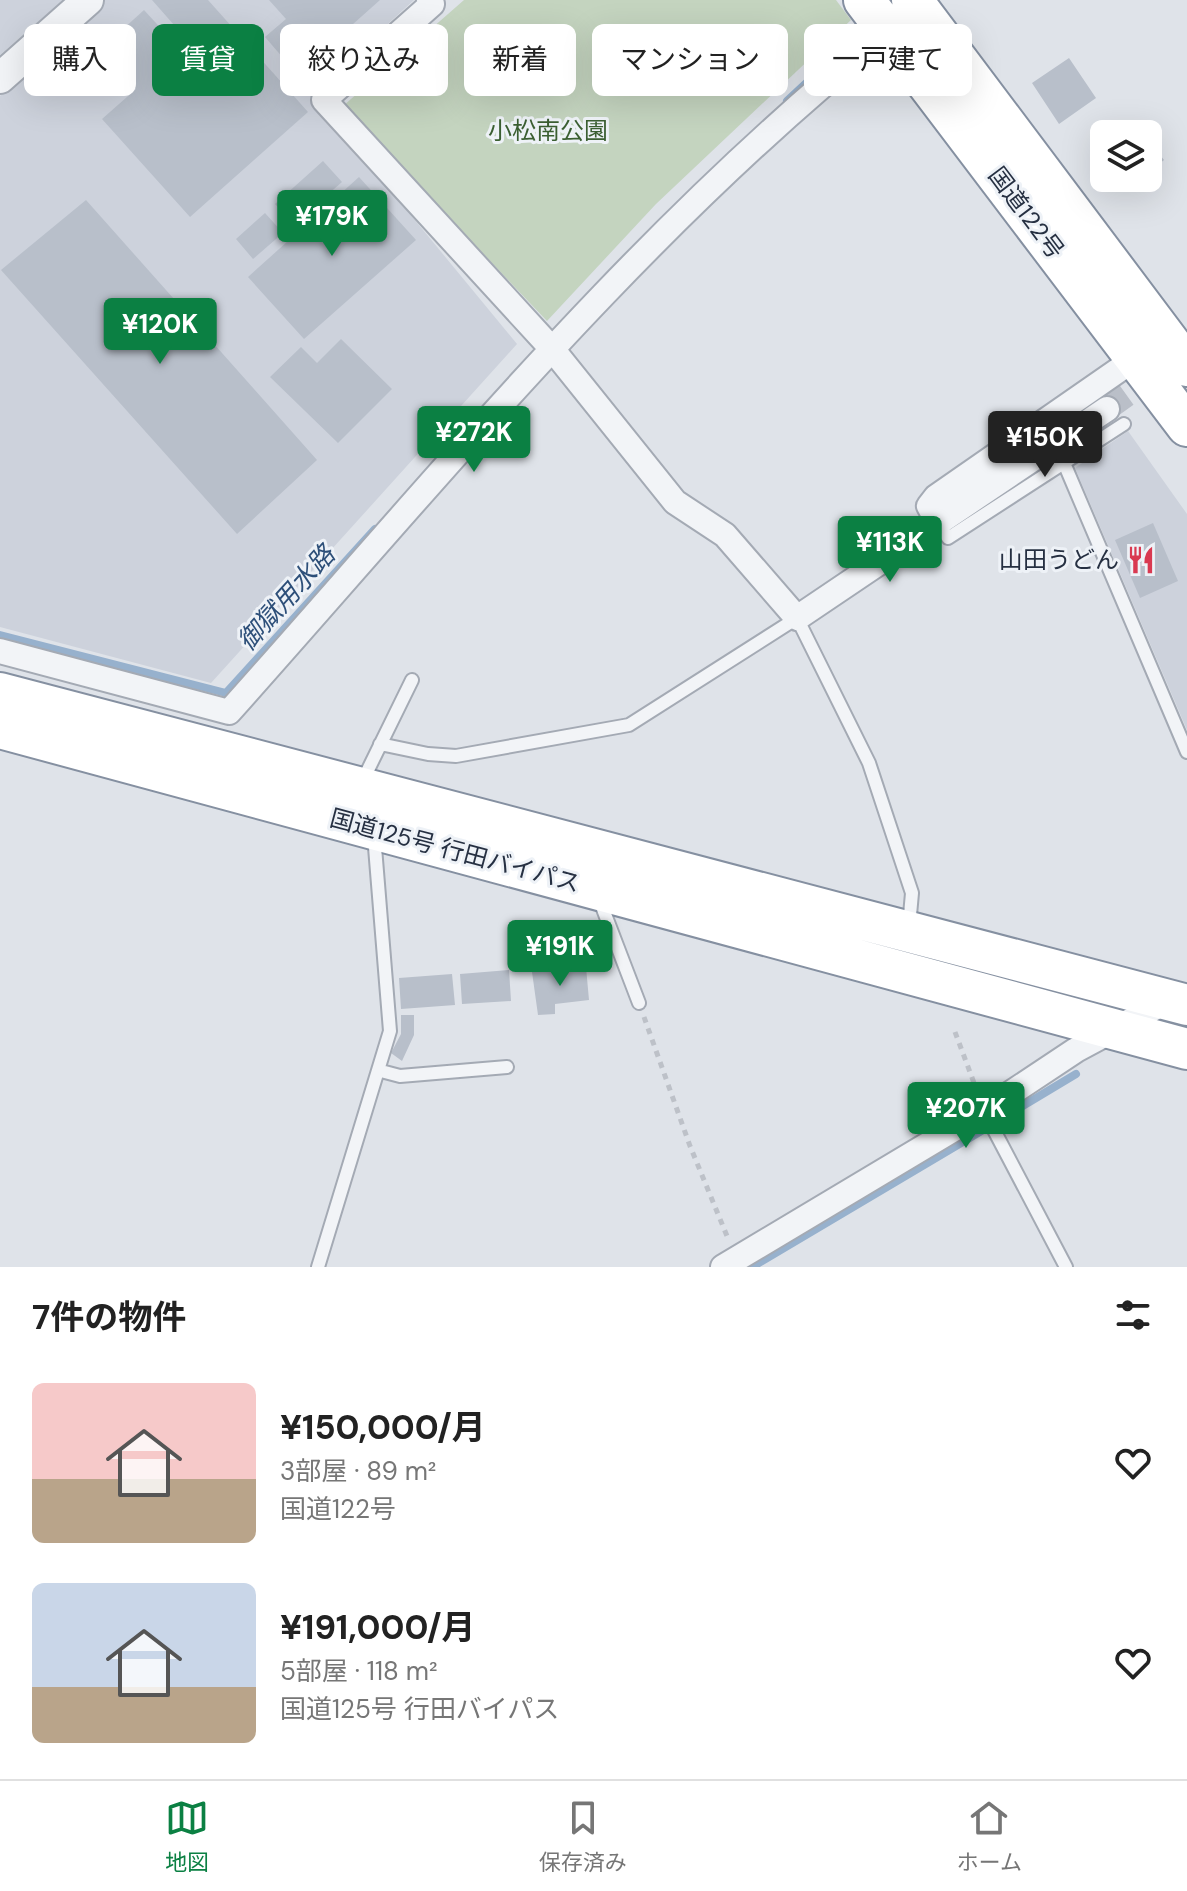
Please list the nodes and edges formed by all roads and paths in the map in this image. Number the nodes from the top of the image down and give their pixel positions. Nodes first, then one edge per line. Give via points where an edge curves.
1 (88, 0) edge
2 (429, 0) edge
3 (901, 7) edge
4 (0, 78) edge
5 (1169, 347) edge
6 (553, 350) junction
7 (1115, 416) joint
8 (1187, 426) edge
9 (1064, 463) junction
10 (938, 523) junction
11 (797, 618) junction
12 (0, 651) edge
13 (412, 680) dead end
14 (0, 693) edge
15 (0, 728) edge
16 (380, 744) junction
17 (1187, 752) edge
18 (360, 789) junction
19 (373, 828) junction
20 (605, 892) junction
21 (907, 932) junction
22 (1181, 999) edge
23 (639, 1003) joint
24 (1112, 1029) junction
25 (955, 1032) dead end
26 (1187, 1049) edge
27 (507, 1067) dead end
28 (381, 1071) junction
29 (984, 1111) junction
30 (730, 1263) edge
31 (318, 1267) edge
32 (1066, 1267) edge

1 - 4 street
2 - 6 street via 432,4 324,100
3 - 5 highway, 国道122号
3 - 6 street via 675,223
5 - 8 highway, 国道122号
5 - 10 street via 936,497 929,506
6 - 11 street via 675,502 725,535
6 - 12 street via 229,712
7 - 9 lane
7 - 10 street
9 - 10 lane via 948,538
9 - 17 lane
10 - 11 street
11 - 16 lane via 629,725 456,756
11 - 21 lane via 869,763 912,893
13 - 16 lane
14 - 18 highway, 国道125号 行田バイパス
15 - 19 highway, 国道125号 行田バイパス
16 - 18 lane
18 - 21 highway, 国道125号 行田バイパス
19 - 20 highway, 国道125号 行田バイパス
19 - 28 lane via 390,1031
20 - 23 lane via 603,909
20 - 24 highway, 国道125号 行田バイパス
21 - 22 highway, 国道125号 行田バイパス
22 - 24 street
23 - 30 path
24 - 26 highway, 国道125号 行田バイパス
24 - 29 street
25 - 29 path
27 - 28 lane via 400,1076
28 - 31 lane
29 - 30 street
29 - 32 lane

